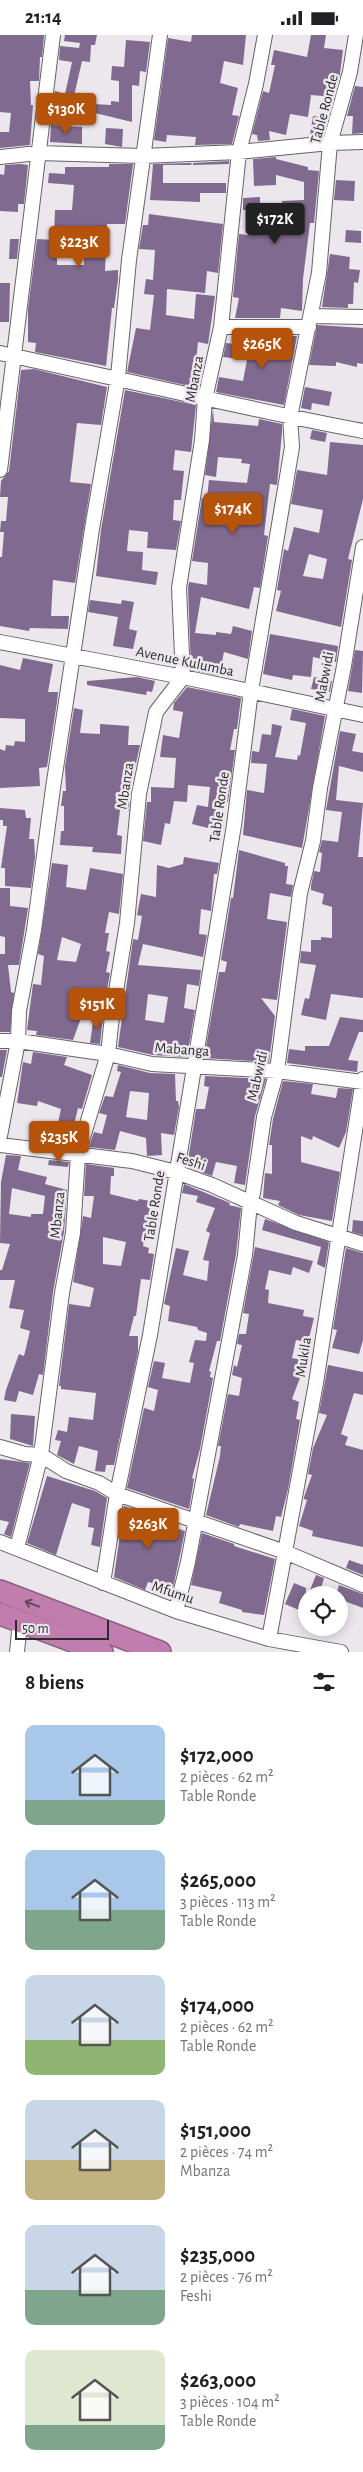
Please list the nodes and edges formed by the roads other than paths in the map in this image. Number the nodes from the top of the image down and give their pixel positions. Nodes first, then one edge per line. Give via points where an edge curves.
1 (53, 35) edge
2 (160, 35) edge
3 (265, 35) edge
4 (356, 35) edge
5 (363, 142) edge
6 (330, 143) junction
7 (240, 152) junction
8 (38, 153) junction
9 (143, 156) junction
10 (0, 157) edge
11 (363, 317) edge
12 (310, 321) junction
13 (221, 327) junction
14 (0, 353) edge
15 (15, 356) junction
16 (118, 377) junction
17 (205, 399) junction
18 (290, 417) junction
19 (363, 431) edge
20 (0, 470) edge
21 (363, 547) edge
22 (0, 642) edge
23 (72, 655) junction
24 (184, 677) junction
25 (251, 691) junction
26 (335, 709) junction
27 (363, 715) edge
28 (0, 1041) edge
29 (18, 1041) junction
30 (108, 1054) junction
31 (194, 1066) junction
32 (277, 1071) junction
33 (363, 1081) edge
34 (0, 1136) edge
35 (0, 1145) edge
36 (78, 1154) junction
37 (176, 1172) junction
38 (250, 1203) junction
39 (337, 1237) junction
40 (363, 1244) edge
41 (0, 1447) edge
42 (41, 1455) junction
43 (117, 1494) junction
44 (194, 1519) junction
45 (0, 1541) edge
46 (17, 1548) junction
47 (285, 1552) junction
48 (102, 1583) junction
49 (363, 1585) edge
50 (0, 1591) edge
51 (176, 1611) junction
52 (0, 1615) edge
53 (20, 1622) junction
54 (269, 1639) junction
55 (95, 1651) edge
56 (17, 1652) edge
57 (160, 1652) edge
58 (341, 1652) edge

1 - 8 street
2 - 9 street
3 - 7 street, Mbanza
4 - 6 street, Table Ronde via 350,72
5 - 6 street
6 - 7 street
6 - 12 street, Table Ronde via 319,273
7 - 9 street
7 - 13 street, Mbanza
8 - 9 street
8 - 10 street
8 - 15 street
9 - 16 street
11 - 12 street
12 - 13 street
12 - 18 street, Table Ronde
13 - 17 street, Mbanza
14 - 15 street
15 - 16 street
15 - 20 street
16 - 17 street
16 - 23 street
17 - 18 street
17 - 24 street, Mbanza via 202,440 179,588
18 - 19 street
18 - 25 street, Table Ronde via 292,447
21 - 26 street, Mabwidi
22 - 23 street, Avenue Kulumba
23 - 24 street, Avenue Kulumba
23 - 29 street
24 - 25 street, Avenue Kulumba
24 - 30 street, Mbanza via 156,712 139,794 127,923
25 - 26 street, Avenue Kulumba
25 - 31 street, Table Ronde via 234,825
26 - 27 street, Avenue Kulumba
26 - 32 street, Mabwidi via 313,841 300,893
28 - 29 street, Mabanga
29 - 30 street, Mabanga
29 - 34 street
30 - 31 street, Mabanga via 152,1064
30 - 36 street, Mbanza
31 - 32 street, Mabanga
31 - 37 street, Table Ronde
32 - 33 street, Mabanga
32 - 38 street, Mabwidi via 264,1117
33 - 39 street, Mukila
35 - 36 street, Feshi
36 - 37 street, Feshi via 132,1161
36 - 42 street, Mbanza via 73,1233
37 - 38 street, Feshi
37 - 43 street, Table Ronde via 150,1335
38 - 39 street, Feshi
38 - 44 street, Mabwidi via 244,1255
39 - 40 street, Feshi
39 - 47 street, Mukila via 316,1383
41 - 42 street via 25,1455
42 - 43 street via 66,1471 99,1483
42 - 46 street, Mbanza
43 - 44 street
43 - 48 street, Table Ronde
44 - 47 street
44 - 51 street, Mabwidi
45 - 46 street, Mfumu
46 - 48 street, Mfumu
47 - 49 street
47 - 54 street, Mukila
48 - 51 street, Mfumu
57 -> 50 highway
51 - 54 street, Mfumu
52 - 53 highway
53 - 55 highway
53 - 56 street
54 - 58 street, Mfumu

